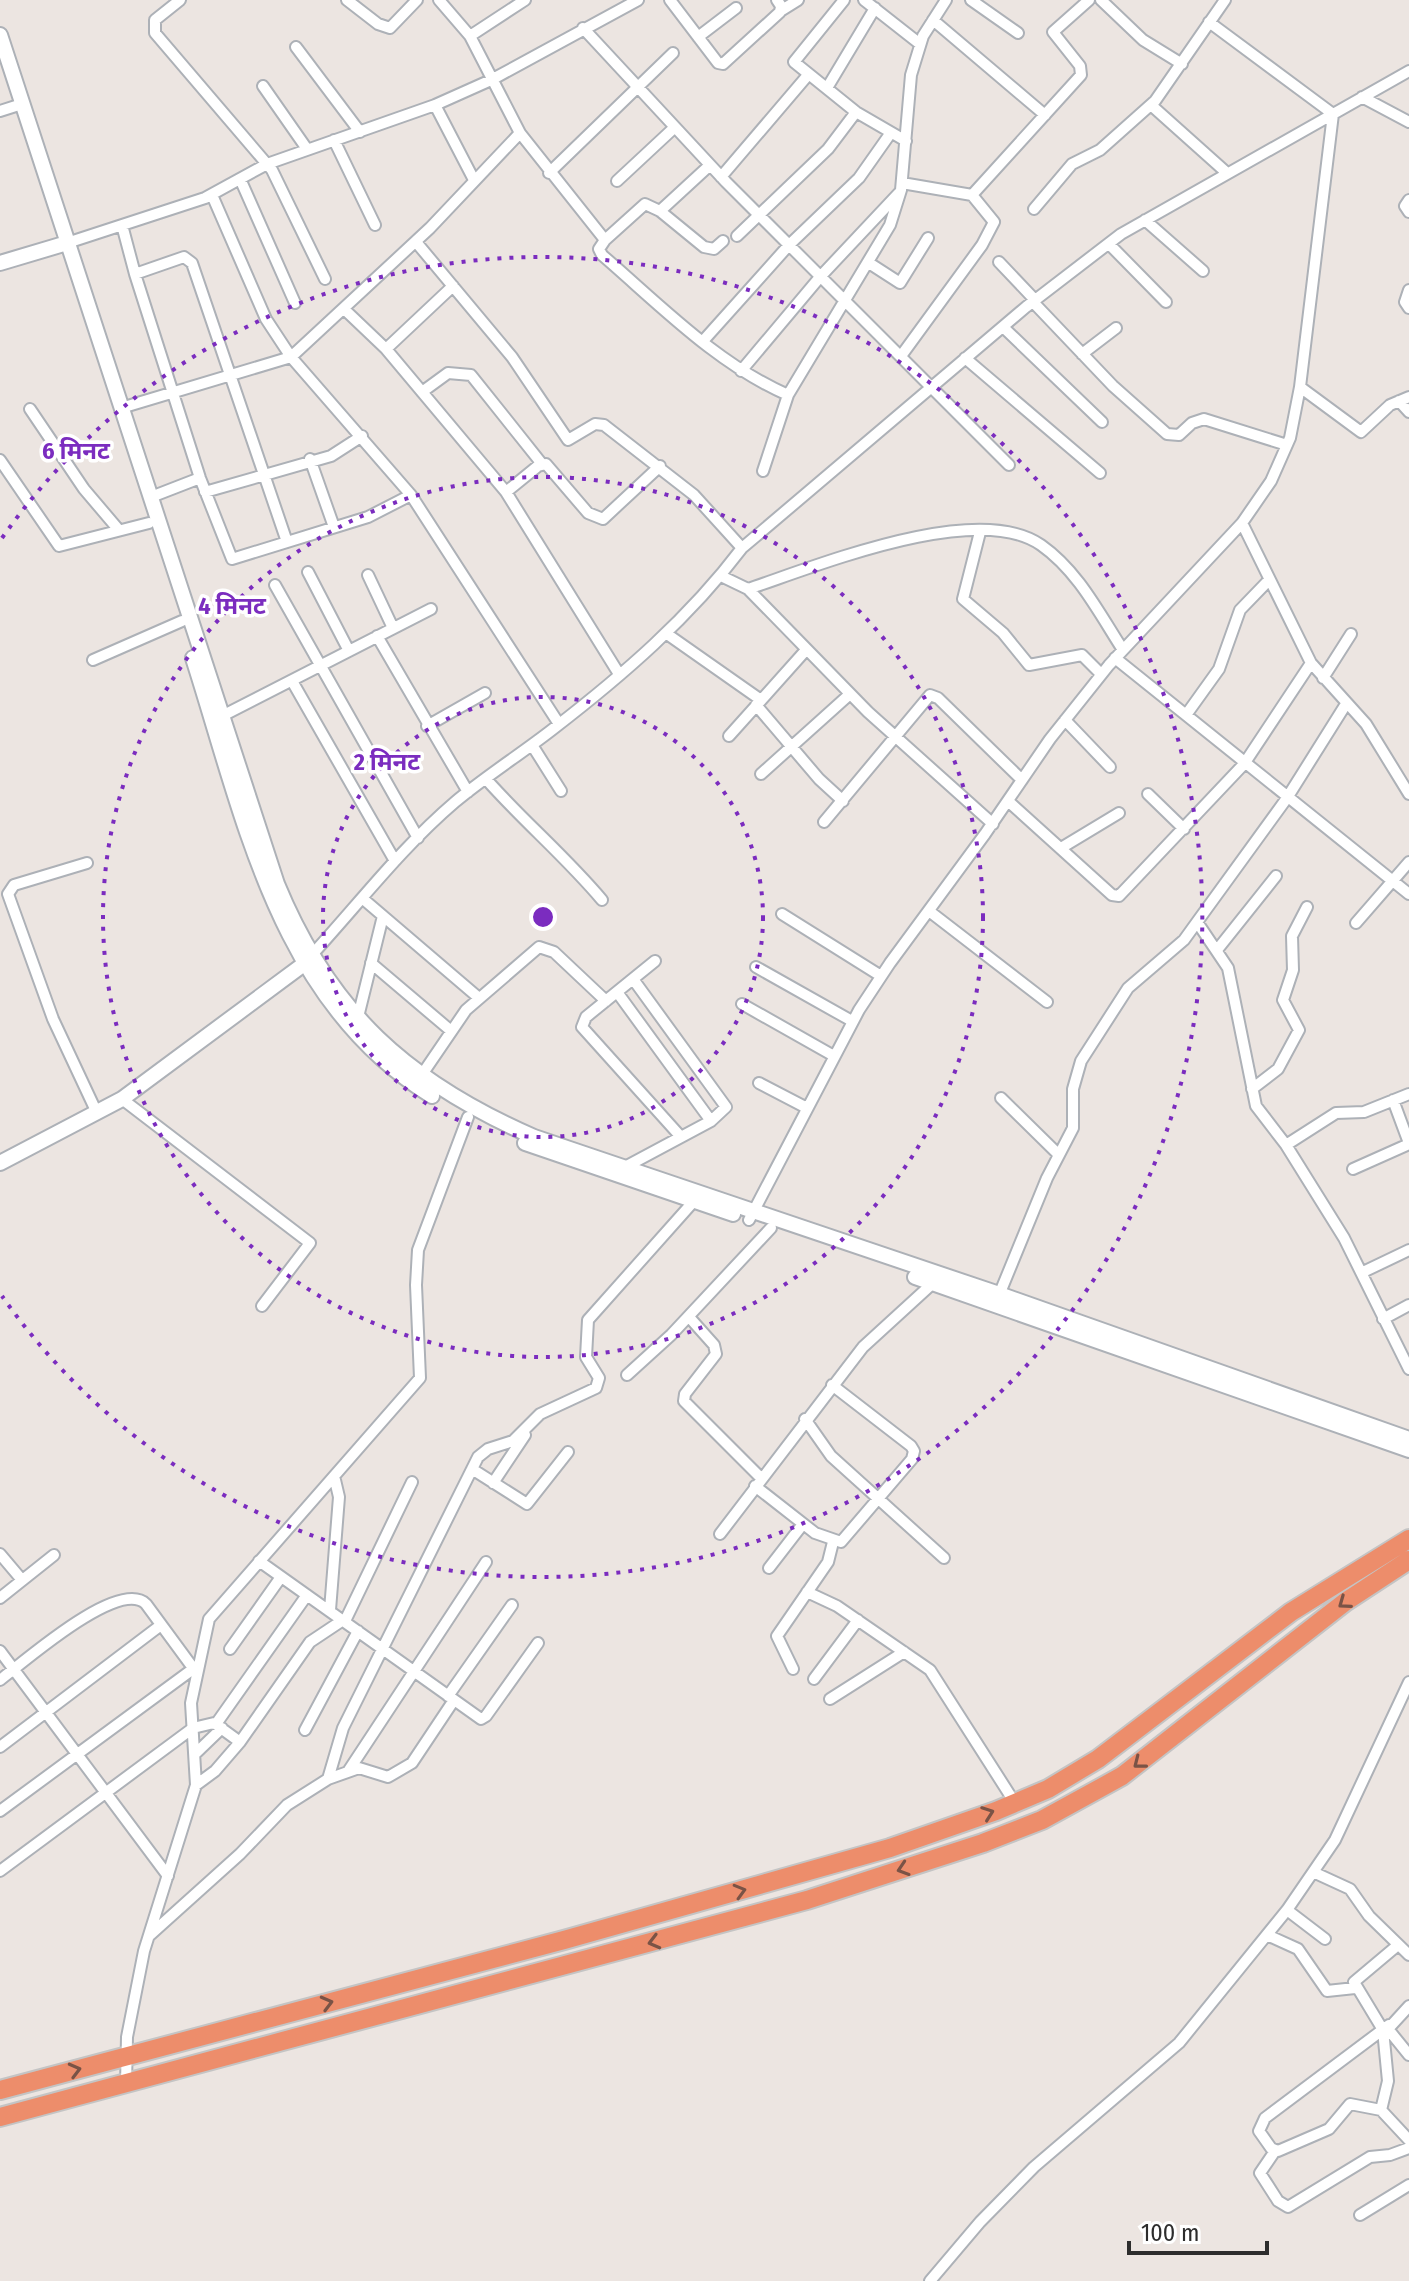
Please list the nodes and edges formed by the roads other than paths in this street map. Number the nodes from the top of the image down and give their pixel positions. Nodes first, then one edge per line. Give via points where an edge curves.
1 (180, 0) edge
2 (347, 0) edge
3 (417, 0) edge
4 (439, 0) edge
5 (525, 0) edge
6 (670, 0) edge
7 (798, 0) edge
8 (844, 0) edge
9 (864, 0) edge
10 (946, 0) edge
11 (971, 0) edge
12 (1089, 0) edge
13 (1101, 0) edge
14 (1225, 0) edge
15 (632, 1) edge
16 (163, 5) edge
17 (779, 5) edge
18 (736, 8) dead end
19 (875, 8) junction
20 (933, 20) junction
21 (1209, 22) junction
22 (583, 28) junction
23 (1018, 33) dead end
24 (0, 35) edge
25 (470, 36) junction
26 (698, 37) junction
27 (920, 44) junction
28 (296, 47) dead end
29 (673, 53) dead end
30 (0, 64) edge
31 (1182, 64) junction
32 (1409, 71) edge
33 (808, 75) junction
34 (491, 80) junction
35 (263, 86) dead end
36 (637, 86) junction
37 (827, 88) junction
38 (1362, 97) junction
39 (435, 105) junction
40 (1151, 105) junction
41 (12, 107) edge
42 (856, 112) junction
43 (1333, 114) junction
44 (1045, 115) junction
45 (1409, 122) edge
46 (675, 127) junction
47 (360, 132) junction
48 (520, 133) junction
49 (890, 134) junction
50 (334, 140) junction
51 (906, 141) junction
52 (307, 149) junction
53 (267, 164) junction
54 (710, 165) junction
55 (549, 173) junction
56 (1227, 173) junction
57 (721, 177) junction
58 (474, 180) junction
59 (241, 181) junction
60 (617, 181) dead end
61 (901, 187) junction
62 (212, 195) junction
63 (972, 195) junction
64 (1409, 200) edge
65 (1034, 209) dead end
66 (660, 211) junction
67 (1409, 212) edge
68 (758, 215) junction
69 (1145, 220) junction
70 (122, 225) junction
71 (375, 225) dead end
72 (737, 236) dead end
73 (928, 238) dead end
74 (605, 240) junction
75 (723, 241) dead end
76 (416, 242) junction
77 (63, 244) junction
78 (1109, 244) junction
79 (789, 245) junction
80 (999, 262) dead end
81 (0, 263) edge
82 (869, 263) junction
83 (1203, 271) dead end
84 (135, 274) junction
85 (820, 277) junction
86 (325, 279) dead end
87 (453, 286) junction
88 (1409, 290) edge
89 (847, 300) junction
90 (1034, 301) junction
91 (1166, 302) dead end
92 (295, 303) dead end
93 (1409, 308) edge
94 (344, 309) junction
95 (1003, 327) junction
96 (1116, 328) dead end
97 (703, 341) junction
98 (386, 349) junction
99 (1082, 354) junction
100 (901, 356) junction
101 (291, 357) junction
102 (965, 358) junction
103 (741, 371) junction
104 (231, 375) junction
105 (931, 386) junction
106 (1300, 387) junction
107 (175, 392) junction
108 (422, 392) junction
109 (788, 395) junction
110 (1404, 399) edge
111 (121, 408) junction
112 (30, 409) dead end
113 (1409, 412) edge
114 (1102, 422) dead end
115 (362, 436) junction
116 (1287, 445) junction
117 (310, 459) junction
118 (0, 460) edge
119 (542, 464) junction
120 (1009, 465) dead end
121 (660, 466) junction
122 (763, 471) dead end
123 (1100, 473) dead end
124 (264, 474) junction
125 (200, 478) junction
126 (205, 492) junction
127 (506, 492) junction
128 (411, 495) junction
129 (151, 497) junction
130 (149, 523) junction
131 (1242, 523) junction
132 (334, 527) junction
133 (118, 529) junction
134 (980, 532) junction
135 (287, 542) junction
136 (742, 548) junction
137 (308, 572) dead end
138 (368, 575) dead end
139 (721, 576) junction
140 (1268, 581) junction
141 (275, 585) dead end
142 (748, 589) junction
143 (431, 609) dead end
144 (182, 621) junction
145 (393, 628) junction
146 (667, 634) junction
147 (1351, 634) dead end
148 (377, 636) junction
149 (806, 650) junction
150 (349, 651) junction
151 (1119, 654) junction
152 (93, 660) dead end
153 (1311, 663) junction
154 (319, 667) junction
155 (619, 674) junction
156 (1101, 674) junction
157 (1323, 678) junction
158 (292, 681) junction
159 (485, 693) dead end
160 (850, 694) junction
161 (759, 703) junction
162 (1346, 704) junction
163 (1186, 715) junction
164 (222, 716) junction
165 (1065, 720) junction
166 (559, 724) junction
167 (427, 726) junction
168 (729, 736) dead end
169 (895, 737) junction
170 (532, 745) junction
171 (793, 745) junction
172 (1244, 764) junction
173 (1110, 767) dead end
174 (761, 774) dead end
175 (486, 779) junction
176 (1022, 780) junction
177 (561, 791) dead end
178 (468, 792) junction
179 (1148, 794) dead end
180 (1409, 794) edge
181 (1287, 798) junction
182 (843, 801) junction
183 (1008, 801) junction
184 (1119, 813) dead end
185 (824, 822) dead end
186 (993, 824) junction
187 (1184, 829) junction
188 (418, 838) junction
189 (1061, 848) junction
190 (395, 861) junction
191 (1409, 862) edge
192 (87, 863) dead end
193 (1276, 876) dead end
194 (1394, 881) junction
195 (1409, 894) edge
196 (362, 898) junction
197 (602, 900) dead end
198 (1307, 907) dead end
199 (929, 911) junction
200 (782, 914) dead end
201 (383, 916) junction
202 (1197, 922) junction
203 (1356, 923) dead end
204 (1217, 950) junction
205 (308, 960) junction
206 (655, 961) dead end
207 (371, 963) junction
208 (756, 967) dead end
209 (881, 976) junction
210 (633, 979) junction
211 (617, 992) junction
212 (479, 998) junction
213 (606, 1001) junction
214 (1047, 1002) dead end
215 (742, 1004) dead end
216 (358, 1017) junction
217 (852, 1021) junction
218 (450, 1030) junction
219 (834, 1056) junction
220 (421, 1076) junction
221 (759, 1083) dead end
222 (1252, 1089) junction
223 (1409, 1094) edge
224 (1001, 1098) dead end
225 (122, 1099) junction
226 (1393, 1100) junction
227 (807, 1108) junction
228 (97, 1113) junction
229 (468, 1117) junction
230 (711, 1121) junction
231 (681, 1137) junction
232 (1409, 1144) edge
233 (1286, 1145) junction
234 (1059, 1155) junction
235 (0, 1163) edge
236 (625, 1167) junction
237 (1353, 1169) dead end
238 (694, 1201) junction
239 (752, 1216) junction
240 (771, 1228) junction
241 (1409, 1250) edge
242 (1363, 1272) junction
243 (933, 1283) junction
244 (997, 1300) junction
245 (1409, 1305) edge
246 (262, 1306) dead end
247 (689, 1317) junction
248 (1383, 1319) junction
249 (1409, 1369) edge
250 (627, 1375) dead end
251 (832, 1385) junction
252 (540, 1414) junction
253 (805, 1419) junction
254 (1409, 1439) edge
255 (1409, 1450) edge
256 (568, 1452) dead end
257 (472, 1469) junction
258 (335, 1480) junction
259 (412, 1482) dead end
260 (758, 1482) junction
261 (493, 1483) junction
262 (878, 1500) junction
263 (803, 1524) junction
264 (720, 1534) dead end
265 (1409, 1539) edge
266 (833, 1542) junction
267 (0, 1554) edge
268 (54, 1555) dead end
269 (944, 1558) dead end
270 (1409, 1560) edge
271 (259, 1561) junction
272 (486, 1562) dead end
273 (769, 1568) dead end
274 (281, 1577) junction
275 (22, 1580) junction
276 (807, 1592) junction
277 (307, 1595) junction
278 (0, 1598) edge
279 (512, 1605) dead end
280 (330, 1610) junction
281 (344, 1620) junction
282 (858, 1620) junction
283 (161, 1625) junction
284 (358, 1631) junction
285 (538, 1643) dead end
286 (383, 1648) junction
287 (230, 1649) dead end
288 (0, 1651) edge
289 (904, 1652) junction
290 (793, 1669) dead end
291 (14, 1670) junction
292 (195, 1670) junction
293 (415, 1672) junction
294 (814, 1679) dead end
295 (0, 1680) edge
296 (1409, 1682) edge
297 (451, 1698) junction
298 (830, 1699) dead end
299 (46, 1712) junction
300 (219, 1726) junction
301 (193, 1728) junction
302 (305, 1730) dead end
303 (240, 1742) junction
304 (0, 1747) edge
305 (76, 1753) junction
306 (195, 1754) junction
307 (349, 1770) junction
308 (328, 1779) junction
309 (196, 1785) junction
310 (106, 1792) junction
311 (1015, 1803) junction
312 (0, 1811) edge
313 (0, 1871) edge
314 (1313, 1872) junction
315 (168, 1876) junction
316 (1287, 1910) junction
317 (1267, 1935) junction
318 (149, 1936) junction
319 (1325, 1939) dead end
320 (1398, 1945) junction
321 (1409, 1955) edge
322 (1355, 1988) junction
323 (1409, 2006) edge
324 (1386, 2027) junction
325 (1409, 2055) edge
326 (126, 2057) junction
327 (126, 2084) junction
328 (0, 2090) edge
329 (1381, 2110) junction
330 (0, 2117) edge
331 (1409, 2140) edge
332 (1409, 2148) edge
333 (1275, 2151) junction
334 (1409, 2185) edge
335 (1360, 2215) dead end
336 (930, 2281) edge

1 - 16 street
2 - 3 street via 390,28
4 - 25 street
5 - 25 street
6 - 26 street
7 - 17 street
8 - 33 street via 795,58
9 - 19 street
10 - 20 street
11 - 23 street
12 - 44 street via 1053,32 1082,72
13 - 31 street via 1143,40
14 - 21 street
15 - 22 street
16 - 53 street via 155,33
17 - 26 street via 723,64
18 - 26 street
19 - 27 street
19 - 37 street
20 - 27 street
20 - 44 street
21 - 31 street
21 - 43 street
22 - 34 street
22 - 36 street
24 - 41 main road
25 - 34 street
27 - 51 street
28 - 47 street
29 - 36 street
30 - 41 main road
31 - 40 street
32 - 38 street
33 - 37 street
33 - 57 street
34 - 39 street
34 - 48 street
35 - 52 street
36 - 46 street
36 - 55 street
37 - 42 street
38 - 43 street
38 - 45 street
39 - 47 street
39 - 58 street
40 - 56 street
40 - 65 street via 1100,150 1072,164
41 - 77 main road
42 - 49 street
42 - 68 street via 828,149
43 - 56 street
43 - 106 street
44 - 63 street
46 - 54 street
46 - 60 street
47 - 50 street
48 - 55 street
48 - 58 street
49 - 51 street
49 - 79 street via 859,178
50 - 52 street
50 - 71 street
51 - 61 street
52 - 53 street
53 - 59 street
53 - 86 street
54 - 57 street
54 - 66 street
55 - 74 street
56 - 69 street
57 - 68 street
58 - 76 street
59 - 62 street
59 - 92 street
61 - 63 street
61 - 82 street via 890,225
61 - 85 street
62 - 70 street
62 - 101 street via 266,319
63 - 100 street via 992,217 992,228
64 - 67 street
66 - 74 street via 641,206
66 - 75 street via 704,247 714,249
68 - 72 street
68 - 79 street
69 - 78 street
69 - 83 street
70 - 77 street
70 - 84 street
73 - 82 street via 900,283
74 - 97 street via 599,249 602,255
76 - 87 street
76 - 94 street
77 - 81 main road
77 - 111 main road
77 - 130 main road
78 - 90 street
78 - 91 street
79 - 85 street
79 - 97 street
80 - 90 street
82 - 89 street
84 - 104 street via 190,259
84 - 107 street
85 - 89 street
85 - 103 street
87 - 98 street
87 - 121 street via 512,357 566,439 601,424
88 - 93 street
89 - 100 street
89 - 109 street
90 - 95 street
90 - 99 street
94 - 98 street
94 - 101 street
95 - 102 street
95 - 114 street
96 - 99 street
97 - 103 street
98 - 108 street
99 - 116 street via 1172,437 1204,419
100 - 105 street
101 - 104 street
101 - 115 street
102 - 105 street
102 - 123 street
103 - 109 street
104 - 107 street
104 - 124 street
105 - 120 street
105 - 136 street
106 - 110 street via 1361,432
106 - 116 street
107 - 111 street
107 - 125 street
108 - 119 street via 448,373 471,375
108 - 127 street
109 - 122 street
110 - 113 street
111 - 129 main road
112 - 133 street
115 - 117 street via 331,456
115 - 128 street
116 - 131 street via 1271,481
117 - 124 street
117 - 132 street
118 - 133 street via 59,546
119 - 121 street via 554,469 598,520
119 - 127 street
121 - 136 street
124 - 126 street
124 - 135 street
125 - 126 street
125 - 129 street
126 - 135 street via 233,560
127 - 155 street
128 - 132 street
128 - 166 street
129 - 164 main road
130 - 133 street
130 - 144 main road
131 - 140 street
131 - 151 street
132 - 135 street
134 - 142 street via 906,537
134 - 151 street via 1024,535 1053,555 1073,574
134 - 156 street via 964,593 967,605 996,627 1029,665 1082,655
136 - 139 street
137 - 150 street
138 - 145 street
139 - 142 street
139 - 146 street
140 - 153 street
140 - 163 street via 1240,610 1219,669
141 - 154 street
142 - 149 street
143 - 145 street
144 - 152 street
144 - 205 main road via 266,885 284,929
145 - 148 street
146 - 155 street
146 - 161 street
147 - 157 street
148 - 150 street
148 - 167 street
149 - 160 street
149 - 161 street
150 - 154 street
151 - 156 street
151 - 163 street
153 - 157 street
153 - 172 street
154 - 158 street
154 - 188 street
155 - 166 street
156 - 165 street
157 - 162 street
158 - 164 street
158 - 190 street
159 - 167 street
160 - 169 street
160 - 171 street
161 - 168 street
161 - 171 street
162 - 180 street via 1366,724
162 - 181 street
163 - 172 street
164 - 205 main road
165 - 173 street
165 - 176 street
166 - 170 street
167 - 178 street
169 - 176 street via 934,695
169 - 182 street
169 - 186 street
170 - 175 street
170 - 177 street
171 - 174 street
171 - 182 street
172 - 181 street
172 - 187 street
175 - 178 street
175 - 197 street
176 - 183 street
178 - 188 street
179 - 187 street
181 - 194 street
181 - 202 street
182 - 185 street
183 - 186 street
183 - 189 street
184 - 189 street
186 - 199 street
187 - 189 street via 1116,897
188 - 190 street
190 - 196 street
191 - 194 street
192 - 228 street via 14,885 8,894 53,1019
193 - 204 street
194 - 195 street
194 - 203 street
196 - 201 street
196 - 205 street
198 - 222 street via 1292,936 1293,970 1283,998 1299,1030 1278,1069
199 - 209 street
199 - 214 street
200 - 209 street
201 - 207 street
201 - 212 street
202 - 204 street
202 - 234 street via 1184,940 1128,988 1081,1061 1073,1089 1075,1123
204 - 222 street via 1229,971
205 - 216 main road
205 - 225 main road
205 - 229 main road via 343,1017 384,1060
206 - 210 street
207 - 216 street
207 - 218 street
208 - 217 street
209 - 217 street
210 - 211 street
210 - 230 street via 725,1105 725,1112
211 - 213 street
211 - 230 street
212 - 213 street via 543,946
212 - 218 street
213 - 231 street via 583,1020 583,1030
215 - 219 street
216 - 220 main road
217 - 219 street
218 - 220 street
219 - 227 street
220 - 236 main road via 476,1112
221 - 227 street
222 - 233 street via 1256,1106
223 - 226 street
224 - 234 street
225 - 228 main road
225 - 246 street via 310,1243
226 - 232 street
226 - 233 street via 1364,1112 1336,1113
227 - 239 street
228 - 235 main road
229 - 238 main road via 532,1146
229 - 258 street via 418,1250 420,1378
230 - 231 street
231 - 236 street
232 - 237 street
233 - 242 street
234 - 244 street
236 - 239 main road
238 - 239 main road
238 - 252 street via 588,1320 585,1354 599,1384
239 - 240 main road
239 - 244 main road
240 - 243 main road
240 - 247 street
241 - 242 street
242 - 248 street
243 - 244 main road
243 - 251 street via 871,1337
244 - 254 main road
244 - 255 main road
245 - 248 street
247 - 250 street
247 - 260 street via 716,1354 684,1401
248 - 249 street
251 - 253 street
251 - 262 street via 913,1449 912,1459
252 - 257 street via 513,1441 482,1452
252 - 261 street
253 - 260 street
253 - 262 street via 831,1456
256 - 261 street via 529,1503
257 - 261 street
257 - 286 street
258 - 271 street
258 - 280 street via 339,1497
259 - 281 street
260 - 263 street
260 - 264 street
262 - 266 street via 845,1539
262 - 269 street
263 - 266 street
263 - 273 street
265 - 311 highway via 1291,1612 1098,1759
266 - 276 street via 828,1562
267 - 275 street
268 - 275 street
270 -> 327 highway via 1345,1602 1122,1776 1042,1820 807,1900
271 - 274 street
271 - 292 street via 213,1613
272 - 293 street
274 - 277 street
274 - 287 street
275 - 278 street
276 - 282 street
276 - 290 street via 777,1636
277 - 280 street
277 - 300 street
279 - 297 street
280 - 281 street
281 - 284 street
281 - 303 street via 310,1642
282 - 289 street
282 - 294 street
283 - 291 street via 140,1599 126,1596 87,1616
283 - 292 street
283 - 299 street
284 - 286 street
284 - 302 street
285 - 297 street via 484,1718
286 - 293 street
286 - 308 street via 338,1739
288 - 291 street
289 - 298 street
289 - 311 street via 943,1686
291 - 295 street
291 - 299 street
292 - 301 street
292 - 305 street
293 - 297 street
293 - 307 street
296 - 314 street via 1353,1807
297 - 307 street via 408,1767 383,1777
299 - 304 street
299 - 305 street
300 - 301 street via 203,1723
300 - 303 street
300 - 306 street
301 - 306 street
301 - 310 street
303 - 309 street
305 - 310 street
305 - 312 street
306 - 309 street
307 - 308 street
308 - 318 street via 287,1805
309 - 315 street
310 - 313 street
310 - 315 street
326 -> 311 highway via 890,1848
314 - 316 street
314 - 320 street via 1350,1889
315 - 318 street
316 - 317 street
316 - 319 street
317 - 322 street via 1298,1949 1327,1991
317 - 336 street via 1179,2043 1016,2184
318 - 326 street
320 - 321 street
320 - 322 street via 1356,1978
322 - 324 street
323 - 324 street
324 - 325 street
324 - 329 street via 1388,2081
324 - 333 street via 1262,2121 1259,2134
326 - 327 street
328 -> 326 highway
327 - 330 highway
329 - 331 street
329 - 333 street via 1350,2104 1329,2129
332 - 333 street via 1370,2157 1288,2207 1260,2173
334 - 335 street

